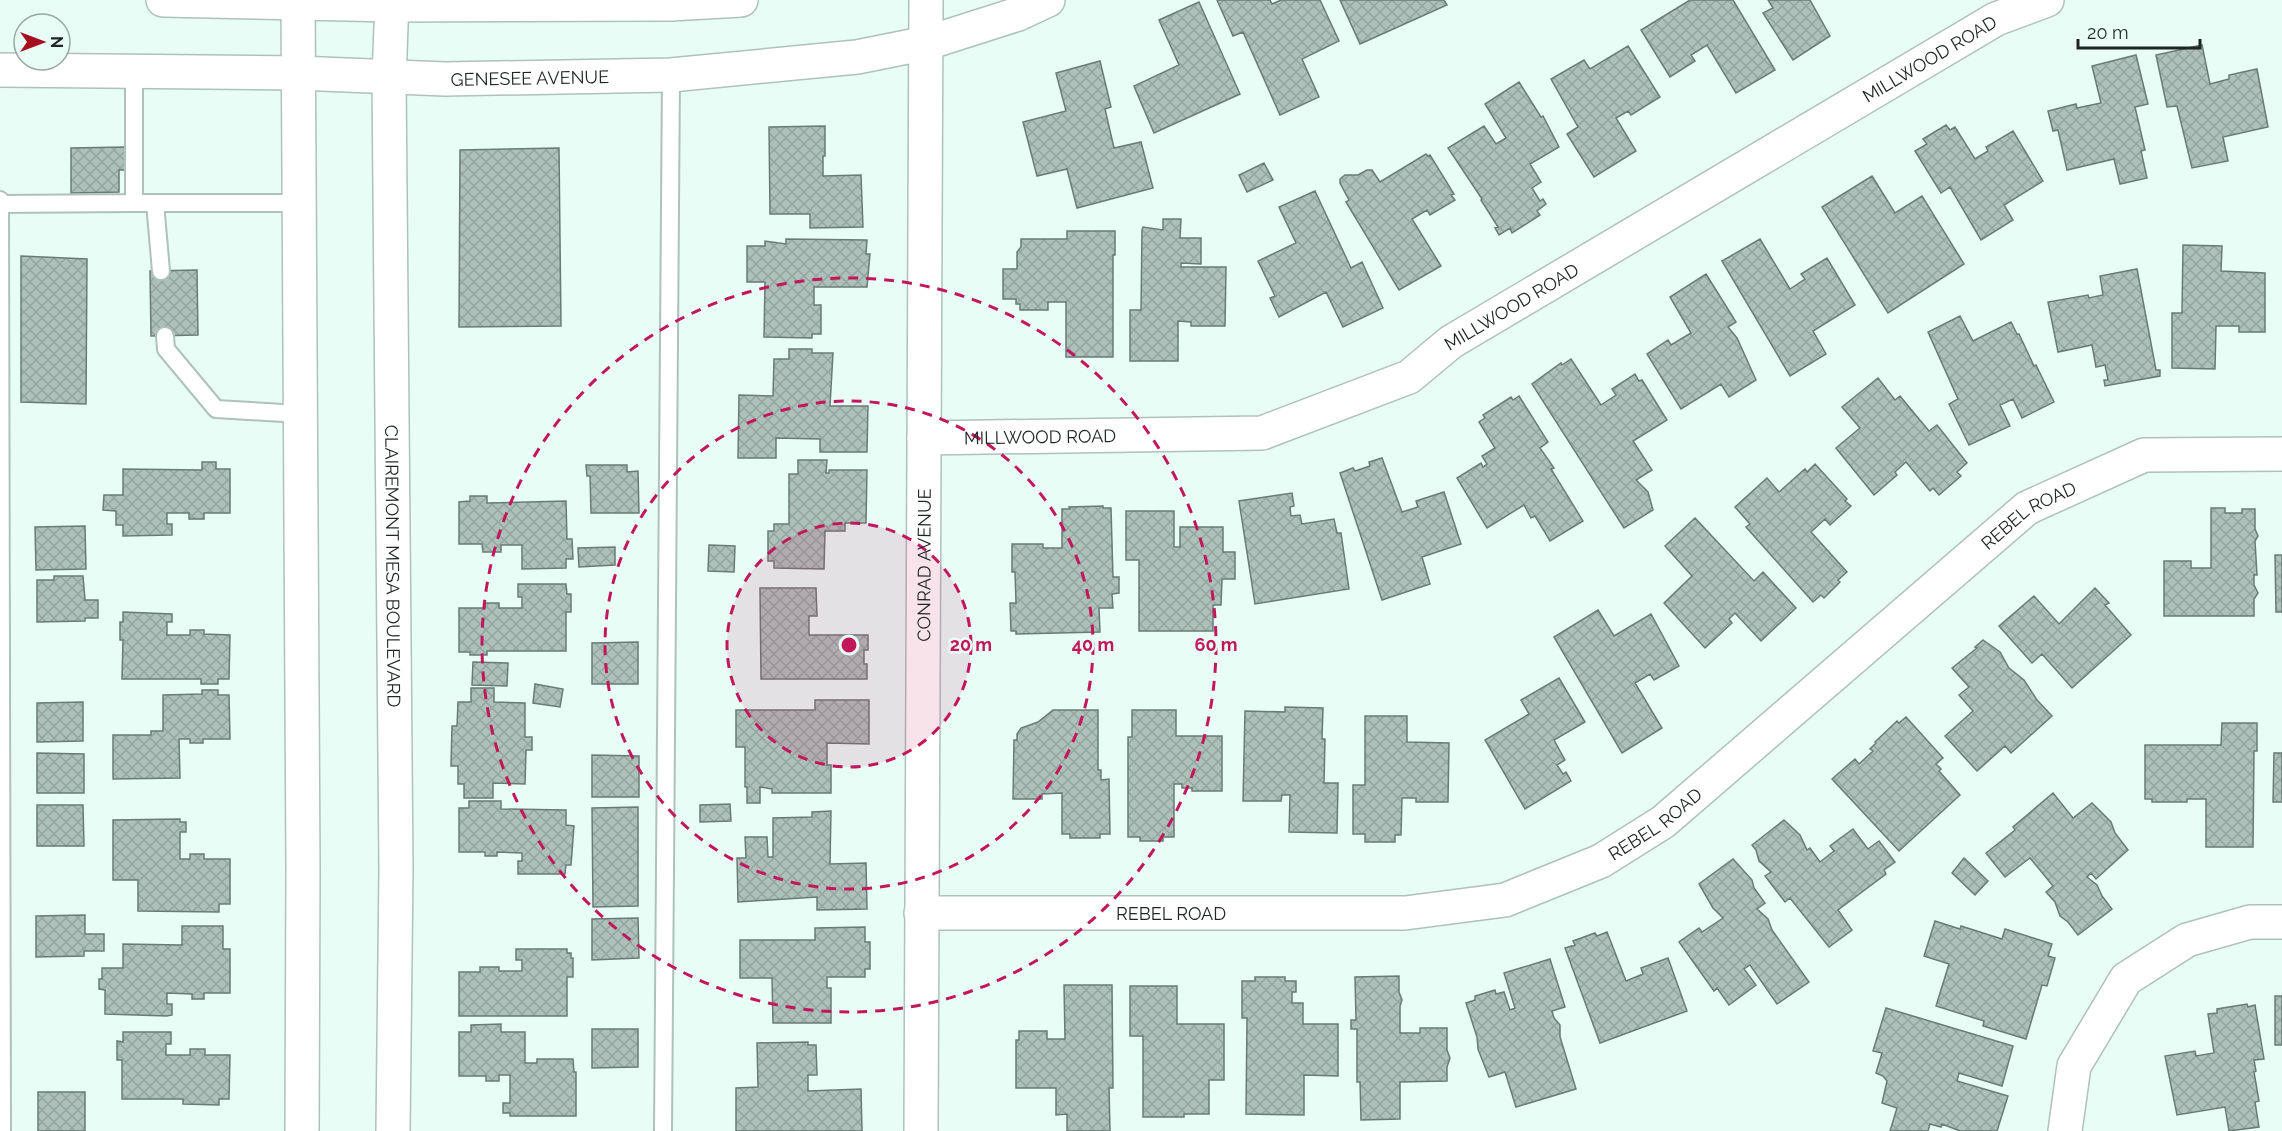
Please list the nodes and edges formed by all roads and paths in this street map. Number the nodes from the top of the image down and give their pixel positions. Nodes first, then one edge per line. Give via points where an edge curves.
1 (163, 0) edge
2 (741, 0) edge
3 (926, 0) edge
4 (1048, 0) edge
5 (2047, 0) edge
6 (298, 1) edge
7 (392, 2) edge
8 (516, 2) edge
9 (623, 2) edge
10 (671, 2) edge
11 (927, 43) junction
12 (0, 70) edge
13 (134, 71) junction
14 (297, 74) junction
15 (671, 75) junction
16 (389, 79) junction
17 (0, 202) edge
18 (134, 203) junction
19 (155, 203) junction
20 (297, 203) junction
21 (161, 271) dead end
22 (165, 343) dead end
23 (300, 414) junction
24 (924, 438) junction
25 (2282, 454) edge
26 (921, 913) junction
27 (2282, 922) edge
28 (2, 1131) edge
29 (302, 1131) edge
30 (393, 1131) edge
31 (663, 1131) edge
32 (921, 1131) edge
33 (2065, 1131) edge

1 - 6 street
2 - 10 street
3 - 11 street, CONRAD AVENUE
4 - 11 street, GENESEE AVENUE via 1018,14
5 - 24 street, MILLWOOD ROAD via 1996,19 1451,342 1410,377 1262,433
6 - 7 street
6 - 14 street
7 - 8 street
7 - 16 street, CLAIREMONT MESA BOULEVARD
8 - 9 street
9 - 10 street
11 - 15 street, GENESEE AVENUE via 856,57
11 - 24 street, CONRAD AVENUE
12 - 13 street, GENESEE AVENUE
13 - 14 street, GENESEE AVENUE
13 - 18 lane
14 - 16 street, GENESEE AVENUE
14 - 20 street
15 - 16 street, GENESEE AVENUE
15 - 31 lane
16 - 30 street, CLAIREMONT MESA BOULEVARD via 396,858
17 - 18 lane
17 - 28 lane
18 - 19 lane
19 - 20 lane
19 - 21 lane
20 - 23 street
22 - 23 lane via 216,409
23 - 29 street
24 - 26 street, CONRAD AVENUE
25 - 26 street, REBEL ROAD via 2144,455 2028,508 1663,822 1600,861 1505,900 1405,913
26 - 32 street, CONRAD AVENUE
27 - 33 street via 2250,922 2187,940 2126,979 2074,1066

